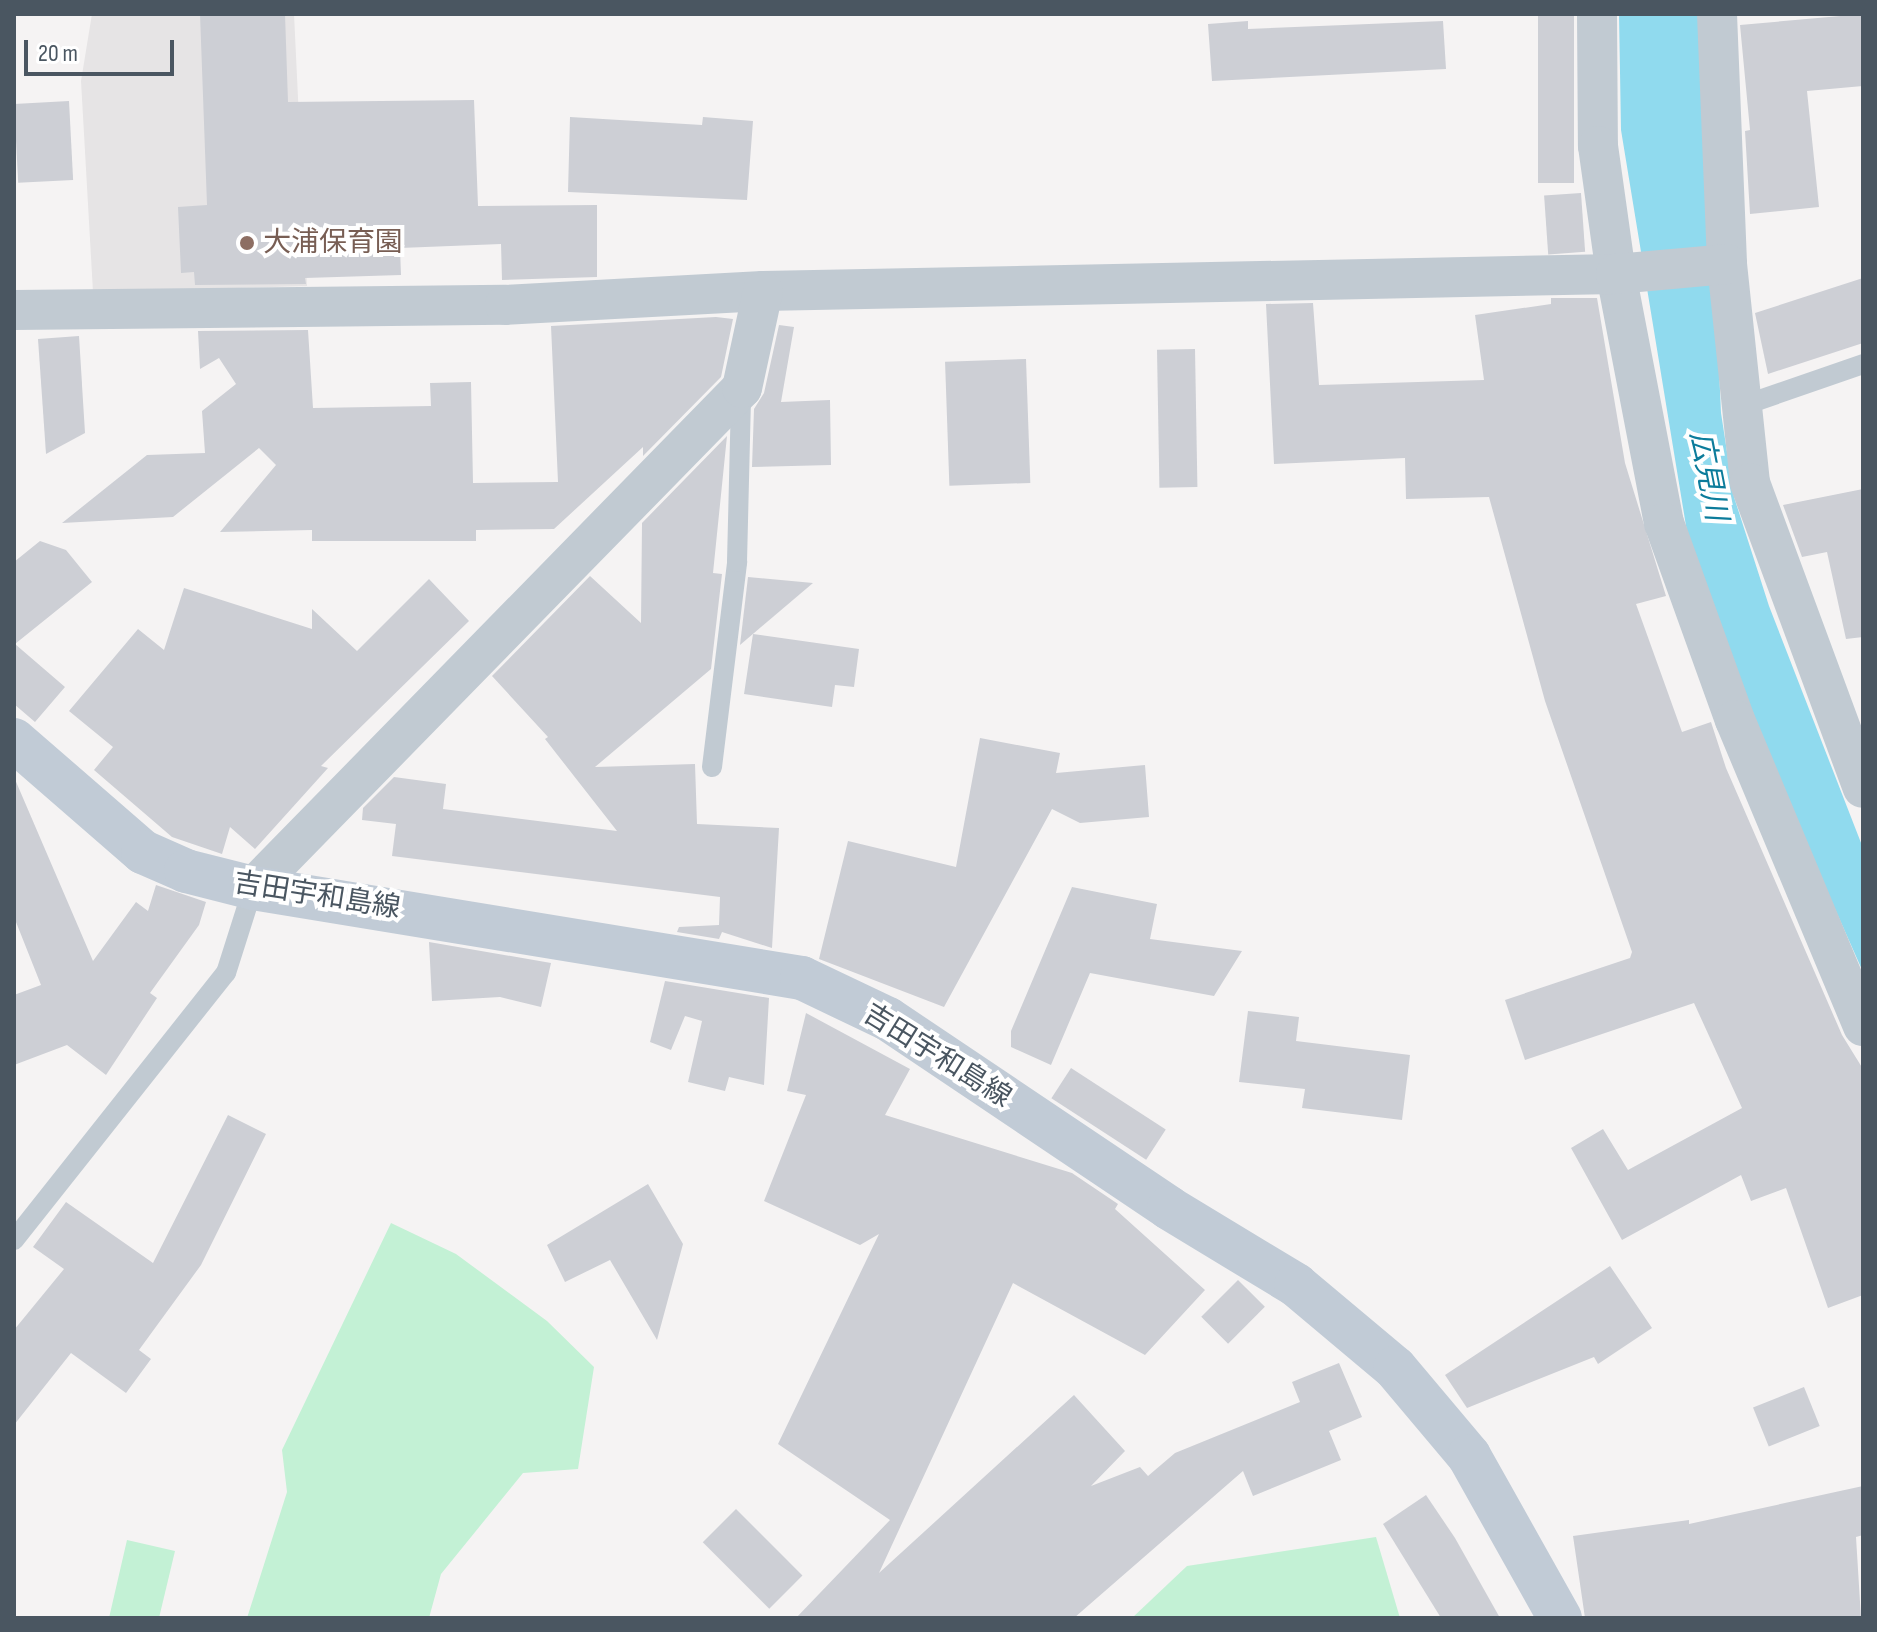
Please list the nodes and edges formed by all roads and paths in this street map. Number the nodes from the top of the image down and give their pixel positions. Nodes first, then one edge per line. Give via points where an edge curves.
1 (1597, 14) edge
2 (1717, 14) edge
3 (1720, 264) junction
4 (1626, 273) junction
5 (763, 291) junction
6 (14, 310) edge
7 (1863, 364) edge
8 (742, 388) junction
9 (1742, 406) junction
10 (14, 740) edge
11 (712, 767) dead end
12 (1863, 788) edge
13 (253, 888) junction
14 (1863, 1026) edge
15 (14, 1240) edge
16 (1560, 1618) edge

1 - 4 street via 1598,146
2 - 3 street
3 - 4 street
3 - 9 street
4 - 5 street
4 - 14 street via 1664,523 1735,720
5 - 6 street via 505,305
5 - 8 street
7 - 9 lane
8 - 11 lane via 737,562
8 - 13 street
9 - 12 street via 1750,483
10 - 13 main road, 吉田宇和島線 via 143,852 186,871
13 - 15 lane via 226,973
13 - 16 main road, 吉田宇和島線 via 802,978 888,1019 1169,1208 1296,1285 1395,1368 1469,1456

